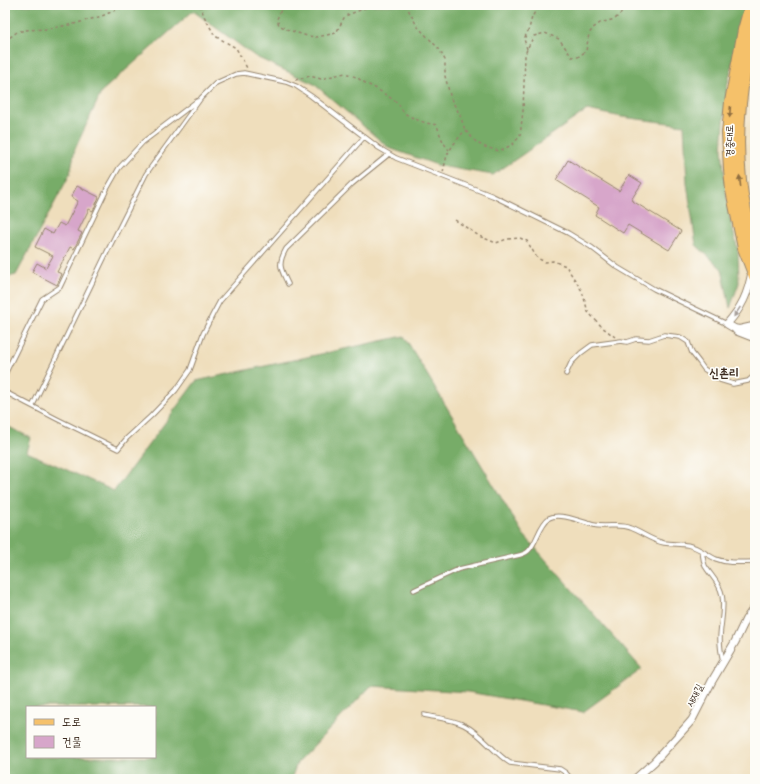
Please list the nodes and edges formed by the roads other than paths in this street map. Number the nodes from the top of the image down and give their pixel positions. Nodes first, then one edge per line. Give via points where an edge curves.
1 (751, 5) edge
2 (755, 23) edge
3 (201, 98) junction
4 (364, 137) junction
5 (389, 154) junction
6 (755, 246) edge
7 (754, 273) edge
8 (288, 284) dead end
9 (727, 324) junction
10 (755, 326) edge
11 (737, 330) junction
12 (755, 337) edge
13 (5, 374) edge
14 (566, 374) dead end
15 (755, 375) edge
16 (5, 392) edge
17 (33, 405) junction
18 (702, 551) junction
19 (755, 562) edge
20 (414, 590) dead end
21 (755, 608) edge
22 (723, 662) junction
23 (424, 715) dead end
24 (570, 779) edge
25 (635, 779) edge

1 -> 7 main road, 경충대로 via 731,102 728,134 732,190 744,248
6 -> 2 main road, 경충대로 via 742,198 739,132 741,92
3 - 4 lane via 227,77 244,72 250,73 296,86
3 - 13 lane via 143,142 119,168 60,287 42,299
3 - 17 lane via 146,174
4 - 5 lane
4 - 17 lane via 220,300 203,334 190,370 176,390 118,449
5 - 8 lane via 352,184 286,249 280,267
5 - 9 lane via 493,196 568,232 654,289
7 -> 9 street via 745,299
9 - 11 street
10 - 11 street
11 - 12 street
14 - 15 lane via 571,363 592,345 636,339 649,340 664,335 680,337 688,342 692,353 704,369 720,380 733,384 748,381
16 - 17 lane
18 - 19 lane via 721,561
18 - 20 lane via 687,544 663,542 629,527 599,526 556,516 545,522 527,552 459,569
18 - 22 lane via 705,565 723,597 720,639
21 - 22 street, 새재길 via 746,619
22 - 25 street, 새재길 via 689,724
23 - 24 lane via 464,725 510,763 560,769

